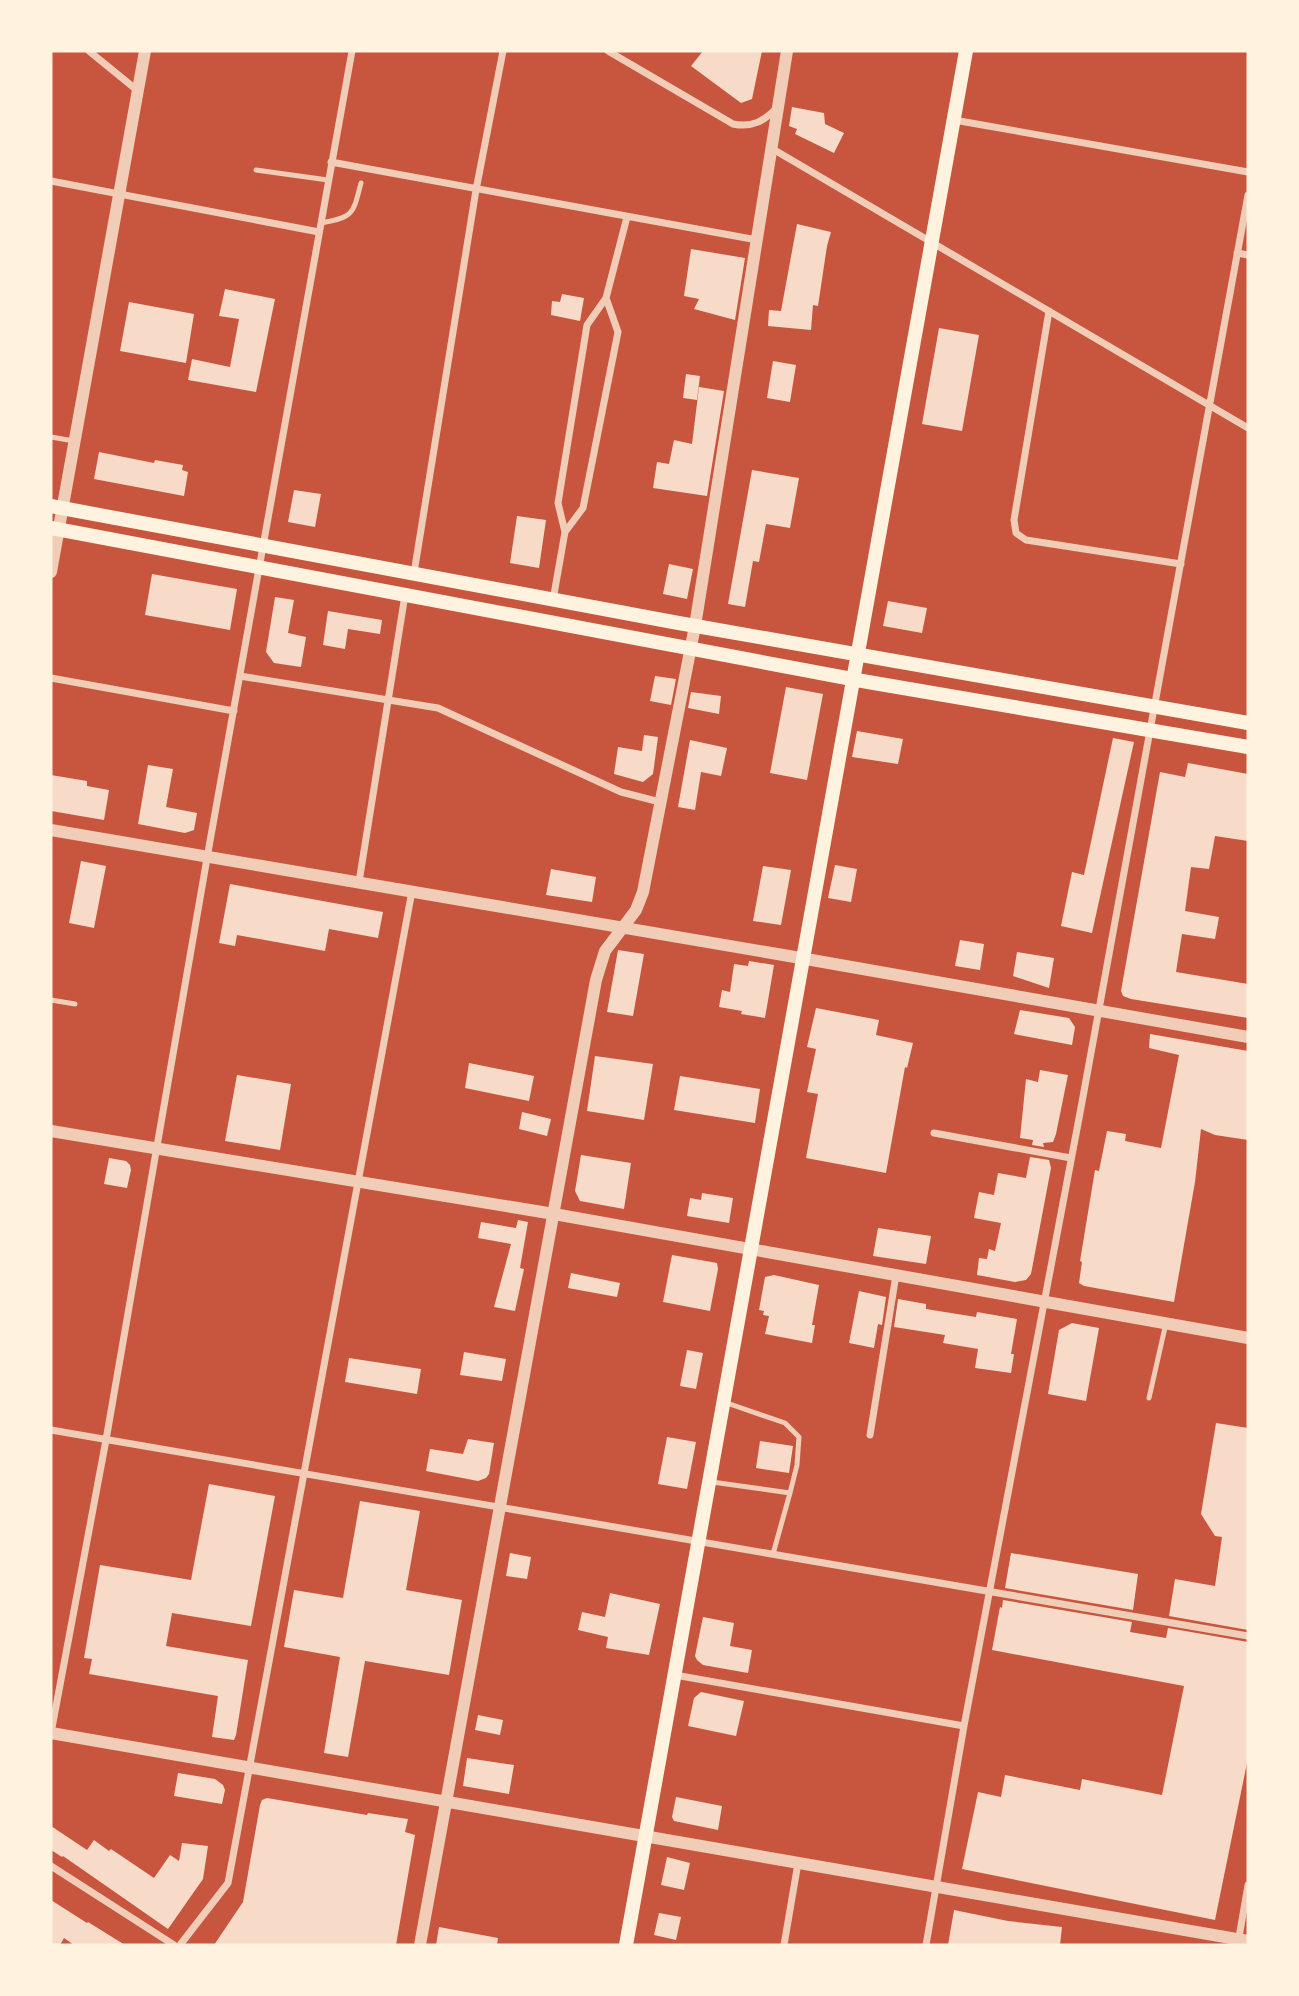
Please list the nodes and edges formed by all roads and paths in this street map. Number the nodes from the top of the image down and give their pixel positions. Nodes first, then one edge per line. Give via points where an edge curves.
1 (89, 51) edge
2 (145, 51) edge
3 (352, 51) edge
4 (503, 51) edge
5 (608, 51) edge
6 (787, 51) edge
7 (966, 51) edge
8 (138, 91) junction
9 (777, 108) junction
10 (953, 120) junction
11 (771, 148) junction
12 (331, 162) junction
13 (256, 170) dead end
14 (1248, 172) edge
15 (328, 180) junction
16 (51, 181) edge
17 (361, 183) dead end
18 (476, 190) junction
19 (119, 194) junction
20 (1248, 195) edge
21 (627, 217) junction
22 (320, 227) junction
23 (757, 240) junction
24 (931, 242) junction
25 (1237, 253) junction
26 (1248, 255) edge
27 (606, 298) junction
28 (1049, 311) junction
29 (1210, 405) junction
30 (1248, 428) edge
31 (51, 437) edge
32 (74, 441) junction
33 (56, 507) edge
34 (54, 528) edge
35 (565, 532) junction
36 (264, 545) junction
37 (1181, 564) junction
38 (260, 567) junction
39 (51, 572) edge
40 (414, 573) junction
41 (405, 594) junction
42 (553, 600) junction
43 (695, 626) junction
44 (691, 648) junction
45 (857, 654) junction
46 (240, 676) junction
47 (51, 678) edge
48 (852, 679) junction
49 (388, 701) junction
50 (1154, 706) junction
51 (234, 711) junction
52 (1248, 723) edge
53 (1150, 730) junction
54 (1248, 747) edge
55 (660, 802) junction
56 (51, 830) edge
57 (208, 857) junction
58 (359, 882) junction
59 (412, 891) junction
60 (622, 927) junction
61 (802, 958) junction
62 (51, 1000) edge
63 (75, 1004) dead end
64 (1098, 1011) junction
65 (1248, 1037) edge
66 (51, 1131) edge
67 (934, 1133) dead end
68 (158, 1148) junction
69 (1071, 1158) junction
70 (358, 1182) junction
71 (554, 1214) junction
72 (750, 1249) junction
73 (896, 1275) junction
74 (1044, 1301) junction
75 (1166, 1323) junction
76 (1248, 1338) edge
77 (1149, 1398) dead end
78 (723, 1401) junction
79 (51, 1430) edge
80 (870, 1435) dead end
81 (106, 1440) junction
82 (304, 1474) junction
83 (709, 1481) junction
84 (790, 1493) junction
85 (500, 1507) junction
86 (698, 1541) junction
87 (774, 1554) junction
88 (989, 1591) junction
89 (1248, 1636) edge
90 (674, 1675) junction
91 (964, 1727) junction
92 (51, 1733) edge
93 (249, 1768) junction
94 (447, 1802) junction
95 (645, 1836) junction
96 (798, 1863) junction
97 (51, 1866) edge
98 (1248, 1885) edge
99 (935, 1886) junction
100 (1241, 1942) edge
101 (174, 1945) edge
102 (180, 1945) edge
103 (420, 1945) edge
104 (626, 1945) edge
105 (784, 1945) edge
106 (926, 1945) edge

1 - 8 street
2 - 8 street
3 - 12 street
4 - 18 street
5 - 9 street via 733,124 753,125
6 - 9 street
7 - 10 main road
8 - 19 street
9 - 11 street
10 - 14 street
10 - 24 main road
11 - 23 street
11 - 24 street
12 - 15 street
12 - 18 street
13 - 15 lane
15 - 22 street
16 - 19 street
17 - 22 lane via 355,208 347,217
18 - 21 street
18 - 40 street
19 - 22 street
19 - 32 street
20 - 25 street
21 - 23 street
21 - 27 street
22 - 36 street
23 - 43 street
24 - 28 street
24 - 45 main road
25 - 26 street
25 - 29 street
27 - 35 street via 587,325 558,503
27 - 35 street via 618,332 583,508
28 - 29 street
28 - 37 street via 1014,520 1016,533 1026,540
29 - 30 street
29 - 37 street
31 - 32 lane
32 - 33 street
33 - 34 street
33 - 36 main road
34 - 38 main road
34 - 39 street
35 - 42 street
36 - 38 street
36 - 40 main road
37 - 50 street
38 - 41 main road
38 - 46 street
40 - 42 main road
41 - 44 main road
41 - 49 street
42 - 43 main road
43 - 44 street
43 - 45 main road
44 - 48 main road
44 - 55 street
45 - 48 main road
45 - 50 main road
46 - 49 street
46 - 51 street
47 - 51 street
48 - 53 main road
48 - 61 main road
49 - 55 street via 438,708 621,792
49 - 58 street
50 - 52 main road
50 - 53 street
51 - 57 street
53 - 54 main road
53 - 64 street
55 - 60 street via 643,891 636,910
56 - 57 street
57 - 58 street
57 - 68 street
58 - 59 street
59 - 60 street
59 - 70 street
60 - 61 street
60 - 71 street via 605,951 596,980
61 - 64 street
61 - 72 main road
62 - 63 lane
64 - 65 street
64 - 69 street
66 - 68 street
67 - 69 street
68 - 70 street
68 - 81 street
69 - 74 street
70 - 71 street
70 - 82 street
71 - 72 street
71 - 85 street
72 - 73 street
72 - 78 main road
73 - 74 street
73 - 80 street
74 - 75 street
74 - 88 street
75 - 76 street
75 - 77 lane
78 - 83 main road
78 - 84 lane via 785,1423 799,1437
79 - 81 street
81 - 82 street
81 - 92 street
82 - 85 street
82 - 93 street
83 - 84 lane
83 - 86 main road
84 - 87 lane
85 - 86 street
85 - 94 street
86 - 87 street
86 - 90 main road
87 - 88 street
88 - 89 street
88 - 91 street
90 - 91 street
90 - 95 main road
91 - 99 street
92 - 93 street
93 - 94 street
93 - 102 street via 228,1883
94 - 95 street
94 - 103 street
95 - 96 street
95 - 104 main road
96 - 99 street
96 - 105 street
97 - 101 street
98 - 100 street
99 - 100 street
99 - 106 street

